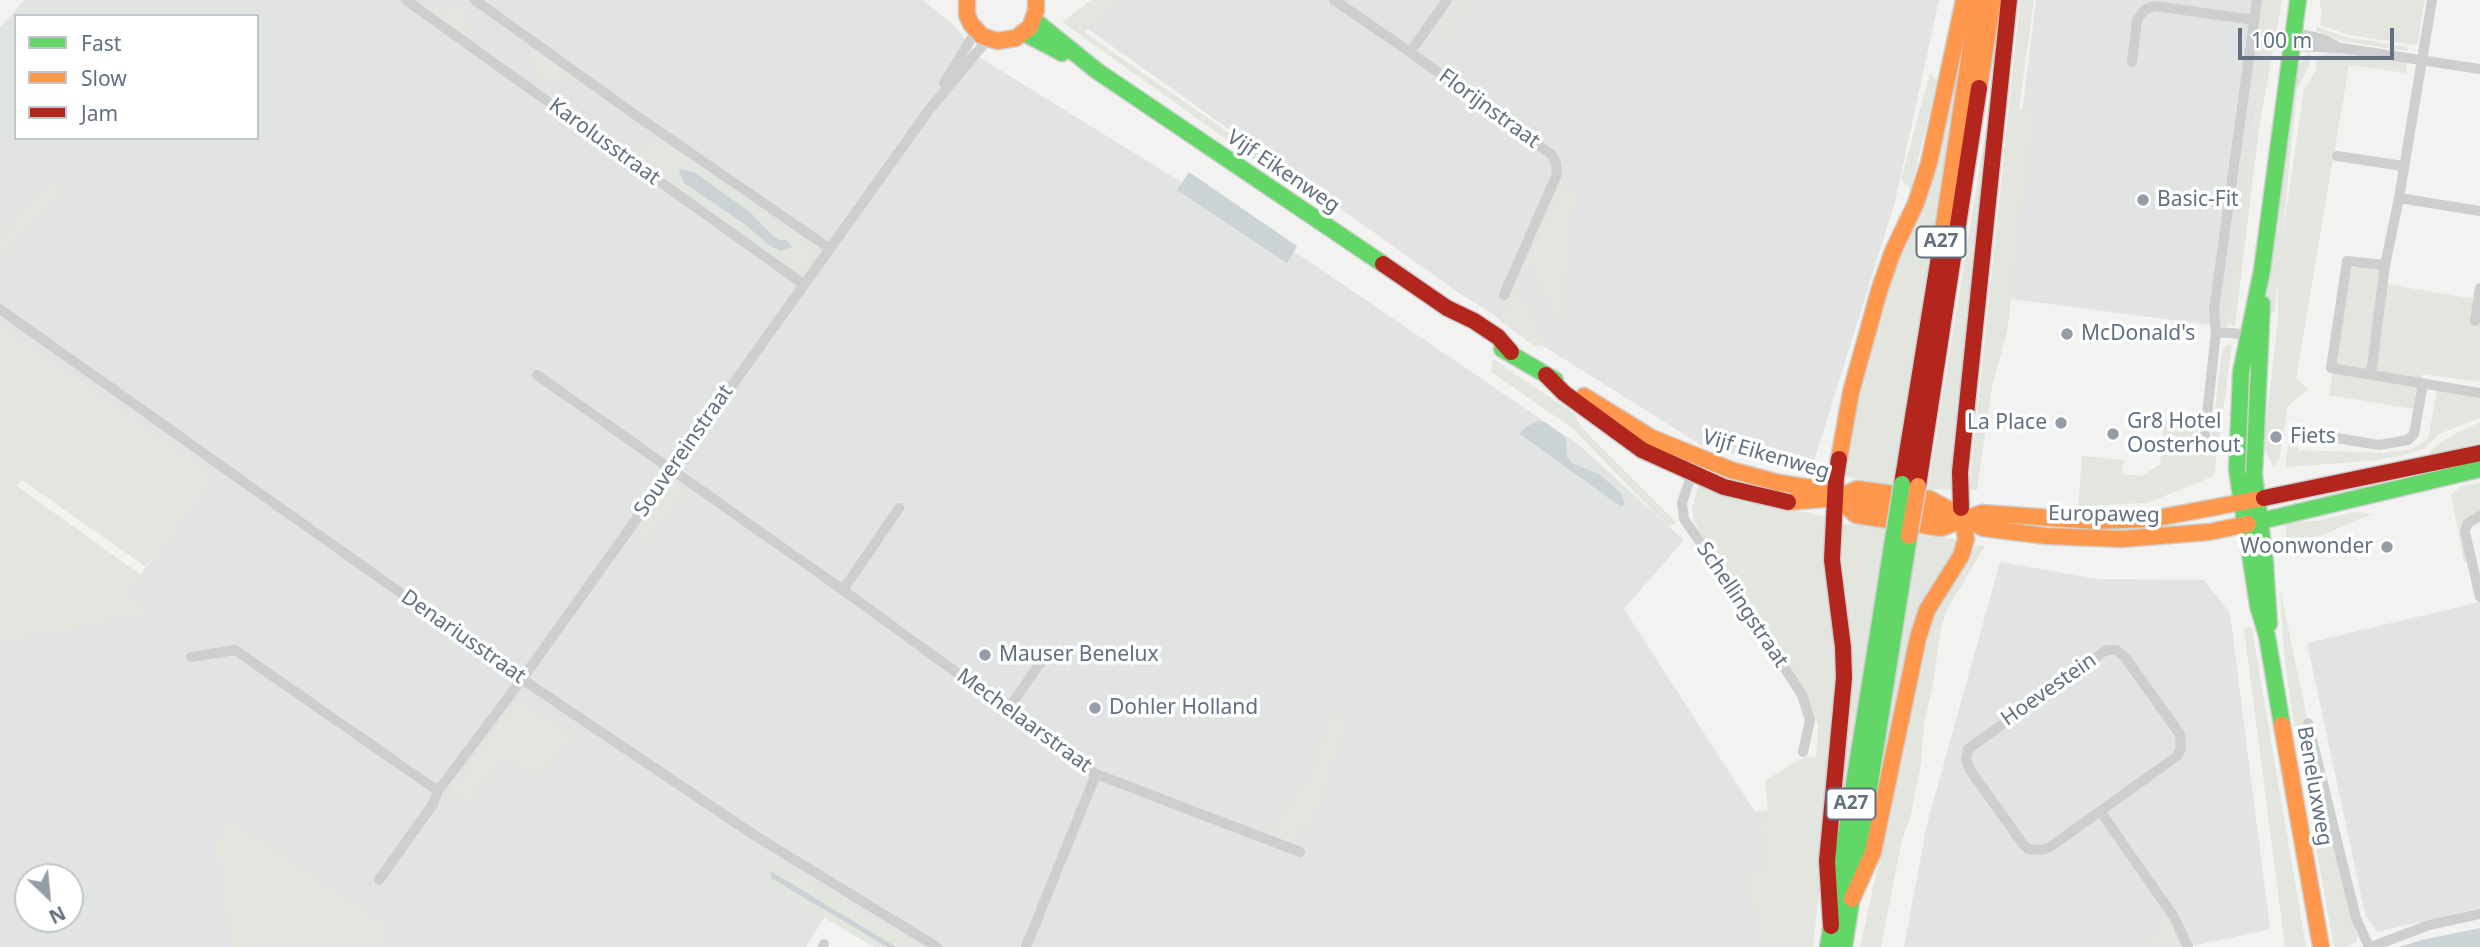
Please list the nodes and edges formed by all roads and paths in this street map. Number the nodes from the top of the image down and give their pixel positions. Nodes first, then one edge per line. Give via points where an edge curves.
1 (406, 0) edge
2 (475, 0) edge
3 (967, 0) edge
4 (1035, 0) edge
5 (1334, 0) edge
6 (1447, 0) edge
7 (1964, 0) edge
8 (1978, 0) edge
9 (1993, 0) edge
10 (2009, 0) edge
11 (2257, 0) edge
12 (2298, 0) edge
13 (2432, 0) edge
14 (2254, 20) junction
15 (1029, 26) junction
16 (982, 35) junction
17 (2292, 39) junction
18 (1410, 52) junction
19 (2422, 61) junction
20 (2132, 62) dead end
21 (2480, 69) edge
22 (2337, 156) dead end
23 (2403, 166) junction
24 (2399, 198) junction
25 (2480, 211) edge
26 (829, 248) junction
27 (2385, 265) junction
28 (803, 284) junction
29 (2480, 288) edge
30 (1504, 295) dead end
31 (0, 309) edge
32 (2475, 321) dead end
33 (2216, 332) junction
34 (2254, 335) junction
35 (537, 375) dead end
36 (1546, 375) junction
37 (2371, 375) junction
38 (2423, 384) junction
39 (2480, 393) edge
40 (2306, 433) dead end
41 (2203, 451) dead end
42 (2480, 453) edge
43 (1697, 457) junction
44 (671, 469) junction
45 (2480, 469) edge
46 (1692, 474) junction
47 (1910, 485) junction
48 (1836, 498) junction
49 (2249, 501) junction
50 (900, 508) dead end
51 (2480, 516) edge
52 (1963, 519) junction
53 (2253, 523) junction
54 (1902, 535) junction
55 (843, 590) junction
56 (2480, 597) edge
57 (1048, 652) dead end
58 (191, 657) dead end
59 (522, 679) junction
60 (1008, 709) junction
61 (2308, 723) dead end
62 (1803, 752) dead end
63 (1096, 775) junction
64 (438, 791) junction
65 (2100, 811) junction
66 (1300, 852) dead end
67 (379, 880) dead end
68 (1852, 899) junction
69 (2480, 914) edge
70 (1831, 926) junction
71 (2321, 945) edge
72 (937, 947) edge
73 (1026, 947) edge
74 (1828, 947) edge
75 (1844, 947) edge
76 (2188, 947) edge
77 (2370, 947) edge

1 - 28 street, Karolusstraat
2 - 26 street, Karolusstraat
3 - 16 main road via 967,15
4 - 15 main road
5 - 18 street, Florijnstraat
6 - 18 street
7 - 48 main road, A27 via 1929,163 1879,290 1851,392
8 - 47 main road, A27
9 - 47 main road, A27
10 - 52 main road, A27 via 1960,472
11 - 14 street
12 - 17 main road, Beneluxweg
13 - 19 street
14 - 20 street via 2155,6 2144,10 2137,20
14 - 33 street via 2214,310
15 - 16 main road via 1007,41
15 - 36 main road, Vijf Eikenweg via 1447,308 1494,346
16 - 26 street, Souvereinstraat
17 - 19 street via 2323,39 2341,48
17 - 34 main road, Beneluxweg
18 - 30 street, Florijnstraat via 1552,155 1556,163 1557,174
19 - 21 street
19 - 23 street
22 - 23 street
23 - 24 street
24 - 25 street
24 - 27 street
26 - 28 street, Souvereinstraat
27 - 37 street
27 - 37 street via 2347,261 2331,368
28 - 44 street, Souvereinstraat
29 - 32 street
31 - 59 street, Denariusstraat
33 - 34 street
33 - 41 street
34 - 49 main road, Beneluxweg via 2254,455
35 - 44 street, Mechelaarstraat
36 - 43 main road, Vijf Eikenweg via 1652,438
36 - 46 main road, Vijf Eikenweg via 1642,450
37 - 38 street
38 - 39 street
38 - 40 street via 2414,435 2408,440 2379,445
42 - 49 main road, Europaweg
43 - 46 street, Schellingstraat
43 - 48 main road, Vijf Eikenweg
44 - 55 street, Mechelaarstraat
44 - 59 street, Souvereinstraat
45 - 53 main road, Europaweg
46 - 48 main road, Vijf Eikenweg via 1794,503
46 - 62 street, Schellingstraat via 1682,503 1684,519 1802,695 1810,720
47 - 54 main road, A27, bridge
48 - 52 main road, Europaweg via 1857,489 1930,499
48 - 52 main road, Europaweg via 1856,515 1878,520 1941,528
48 - 70 main road, A27 via 1832,560 1844,678 1827,861
49 - 52 main road, Europaweg via 2121,521 1982,513
49 - 53 main road, Beneluxweg
50 - 55 street
51 - 56 street via 2467,524 2465,532
52 - 53 main road, Europaweg via 1983,528 2112,539 2209,532
52 - 68 main road, A27 via 1966,538 1961,556 1927,610 1918,638 1873,852
53 - 71 main road, Beneluxweg via 2270,615 2267,636
54 - 68 main road, A27
54 - 70 main road, A27
55 - 60 street, Mechelaarstraat
57 - 60 street
58 - 64 street via 235,650
59 - 64 street, Souvereinstraat
59 - 72 street, Denariusstraat via 754,835
60 - 63 street, Mechelaarstraat
61 - 77 street via 2356,918
63 - 66 street, Mechelaarstraat
63 - 73 street
64 - 67 street, Souvereinstraat
65 - 65 street, Hoevestein via 2050,847 2028,849 1966,760 1968,749 1982,738 2101,653 2116,650 2180,734 2182,746 2177,756
65 - 76 street via 2168,908
68 - 75 main road, A27
69 - 77 street via 2429,925
70 - 74 main road, A27

